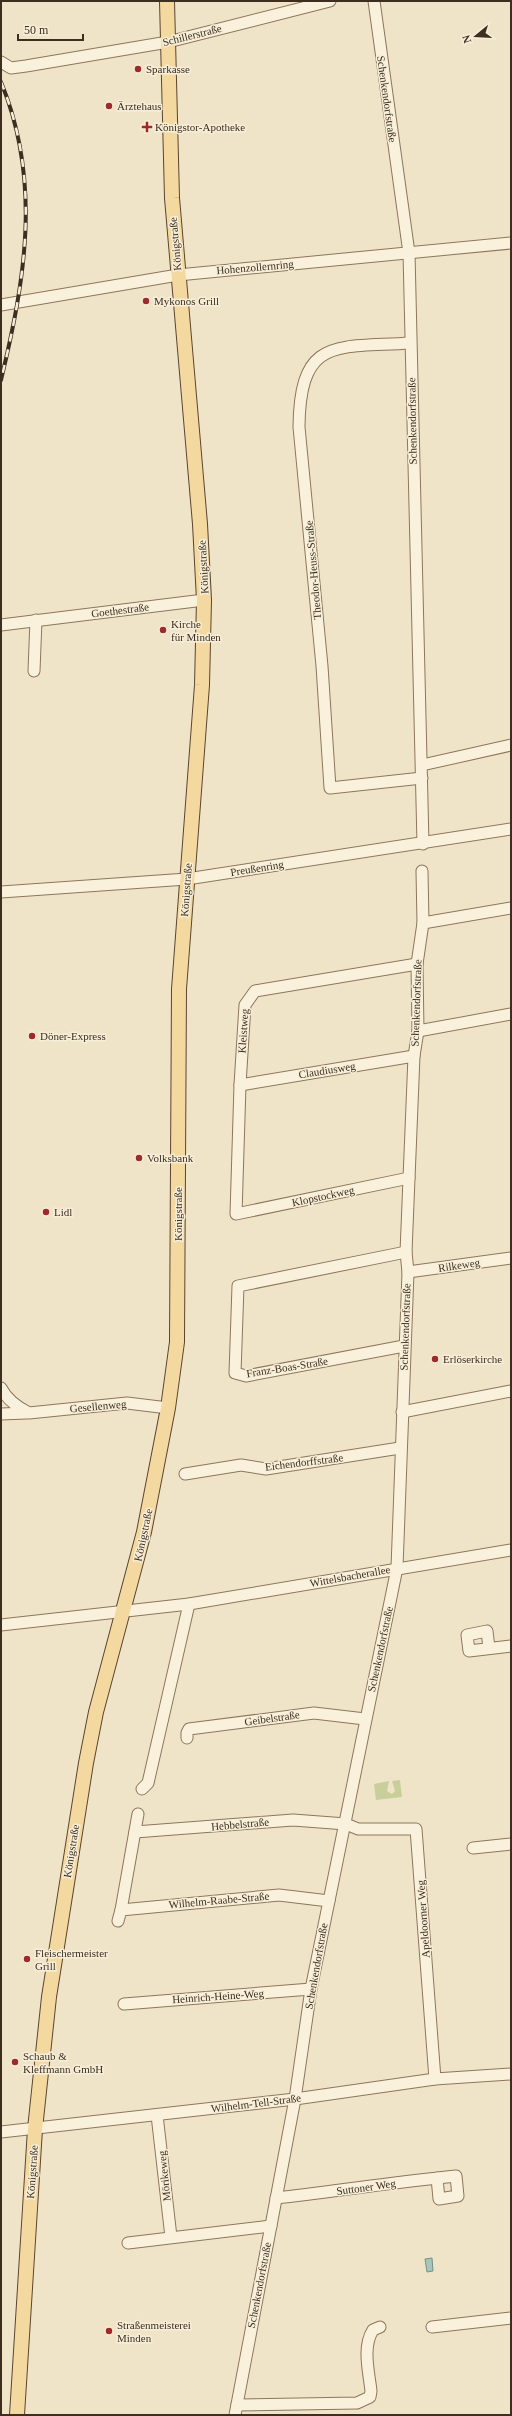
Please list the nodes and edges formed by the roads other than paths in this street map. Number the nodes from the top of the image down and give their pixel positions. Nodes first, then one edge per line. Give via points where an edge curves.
1 (167, 1) edge
2 (330, 1) edge
3 (374, 1) edge
4 (168, 42) junction
5 (3, 64) edge
6 (511, 243) edge
7 (409, 253) junction
8 (178, 274) junction
9 (1, 305) edge
10 (410, 343) junction
11 (204, 600) junction
12 (36, 620) junction
13 (1, 625) edge
14 (34, 670) dead end
15 (511, 745) edge
16 (422, 764) junction
17 (422, 778) junction
18 (511, 829) edge
19 (423, 844) junction
20 (422, 871) dead end
21 (187, 879) junction
22 (1, 892) edge
23 (511, 908) edge
24 (422, 923) junction
25 (417, 964) junction
26 (511, 1014) edge
27 (418, 1031) junction
28 (414, 1056) junction
29 (240, 1085) junction
30 (409, 1178) junction
31 (236, 1214) joint
32 (406, 1252) junction
33 (511, 1258) edge
34 (408, 1272) junction
35 (404, 1346) junction
36 (1, 1388) edge
37 (511, 1391) edge
38 (168, 1408) junction
39 (402, 1412) junction
40 (29, 1413) junction
41 (1, 1414) edge
42 (400, 1448) junction
43 (184, 1474) dead end
44 (511, 1550) edge
45 (397, 1568) junction
46 (189, 1604) junction
47 (125, 1611) junction
48 (1, 1625) edge
49 (511, 1646) edge
50 (489, 1648) dead end
51 (365, 1719) junction
52 (187, 1738) dead end
53 (142, 1789) dead end
54 (138, 1814) dead end
55 (346, 1824) junction
56 (135, 1832) junction
57 (511, 1844) edge
58 (473, 1848) dead end
59 (328, 1901) junction
60 (121, 1910) junction
61 (118, 1921) dead end
62 (311, 1989) junction
63 (124, 2004) dead end
64 (511, 2074) edge
65 (436, 2079) junction
66 (295, 2099) junction
67 (158, 2115) junction
68 (35, 2129) junction
69 (1, 2132) edge
70 (437, 2178) junction
71 (276, 2198) junction
72 (271, 2226) junction
73 (171, 2237) junction
74 (128, 2243) dead end
75 (511, 2318) edge
76 (380, 2327) dead end
77 (432, 2327) dead end
78 (236, 2410) edge
79 (17, 2415) edge

1 - 4 main road, Königstraße
2 - 4 street, Schillerstraße
3 - 7 street, Schenkendorfstraße
4 - 5 street, Schillerstraße via 11,68
4 - 8 main road, Königstraße via 170,165
6 - 7 street, Hohenzollernring
7 - 8 street, Hohenzollernring
7 - 10 street, Schenkendorfstraße
8 - 9 street, Hohenzollernring
8 - 11 main road, Königstraße via 200,517
10 - 16 street, Schenkendorfstraße
10 - 17 street, Theodor-Heuss-Straße via 341,347 320,356 310,368 304,382 299,404 299,427 322,666 330,788
11 - 12 street, Goethestraße
11 - 21 main road, Königstraße via 202,685
12 - 13 street, Goethestraße
12 - 14 street
15 - 16 street
16 - 17 street, Schenkendorfstraße
17 - 19 street, Schenkendorfstraße
18 - 19 street, Preußenring
19 - 21 street, Preußenring
20 - 24 street, Schenkendorfstraße
21 - 22 street, Preußenring
21 - 38 main road, Königstraße via 179,989 177,1335
23 - 24 street
24 - 25 street, Schenkendorfstraße
25 - 27 street, Schenkendorfstraße
25 - 29 street, Kleistweg via 255,991 245,1003
26 - 27 street
27 - 28 street, Schenkendorfstraße
28 - 29 street, Claudiusweg
28 - 30 street, Schenkendorfstraße
29 - 31 street, Kleistweg
30 - 31 street, Klopstockweg
30 - 32 street, Schenkendorfstraße
32 - 34 street, Schenkendorfstraße
32 - 35 street, Franz-Boas-Straße via 238,1286 235,1373 246,1376
33 - 34 street, Rilkeweg
34 - 35 street, Schenkendorfstraße
35 - 39 street, Schenkendorfstraße
36 - 40 street via 4,1395 17,1407
37 - 39 street
38 - 40 street, Gesellenweg via 127,1403
38 - 47 main road, Königstraße via 144,1532
39 - 42 street, Schenkendorfstraße
40 - 41 street, Gesellenweg
42 - 43 street, Eichendorffstraße via 266,1469 241,1465
42 - 45 street, Schenkendorfstraße
44 - 45 street, Wittelsbacherallee
45 - 46 street, Wittelsbacherallee
45 - 51 street, Schenkendorfstraße
46 - 47 street, Wittelsbacherallee
46 - 53 street via 148,1783
47 - 48 street, Wittelsbacherallee
47 - 68 main road, Königstraße via 96,1712 82,1786 48,1997
49 - 50 street
51 - 52 street, Geibelstraße via 314,1713 189,1729
51 - 55 street, Schenkendorfstraße
54 - 56 street
55 - 56 street, Hebbelstraße via 293,1820
55 - 59 street, Schenkendorfstraße
55 - 65 street, Apeldoorner Weg via 358,1829 416,1829
56 - 60 street
57 - 58 street
59 - 60 street, Wilhelm-Raabe-Straße via 280,1895
59 - 62 street, Schenkendorfstraße
60 - 61 street
62 - 63 street, Heinrich-Heine-Weg
62 - 66 street, Schenkendorfstraße
64 - 65 street, Wilhelm-Tell-Straße
65 - 66 street, Wilhelm-Tell-Straße
66 - 67 street, Wilhelm-Tell-Straße
66 - 71 street, Schenkendorfstraße
67 - 68 street, Wilhelm-Tell-Straße
67 - 73 street, Mörikeweg
68 - 69 street, Wilhelm-Tell-Straße
68 - 79 main road, Königstraße
70 - 70 street, Suttoner Weg via 456,2176 458,2196 439,2199
70 - 71 street, Suttoner Weg
71 - 72 street, Schenkendorfstraße
72 - 73 street
72 - 78 street, Schenkendorfstraße
73 - 74 street
75 - 77 street
76 - 78 street via 373,2330 368,2337 371,2391 370,2397 365,2401

